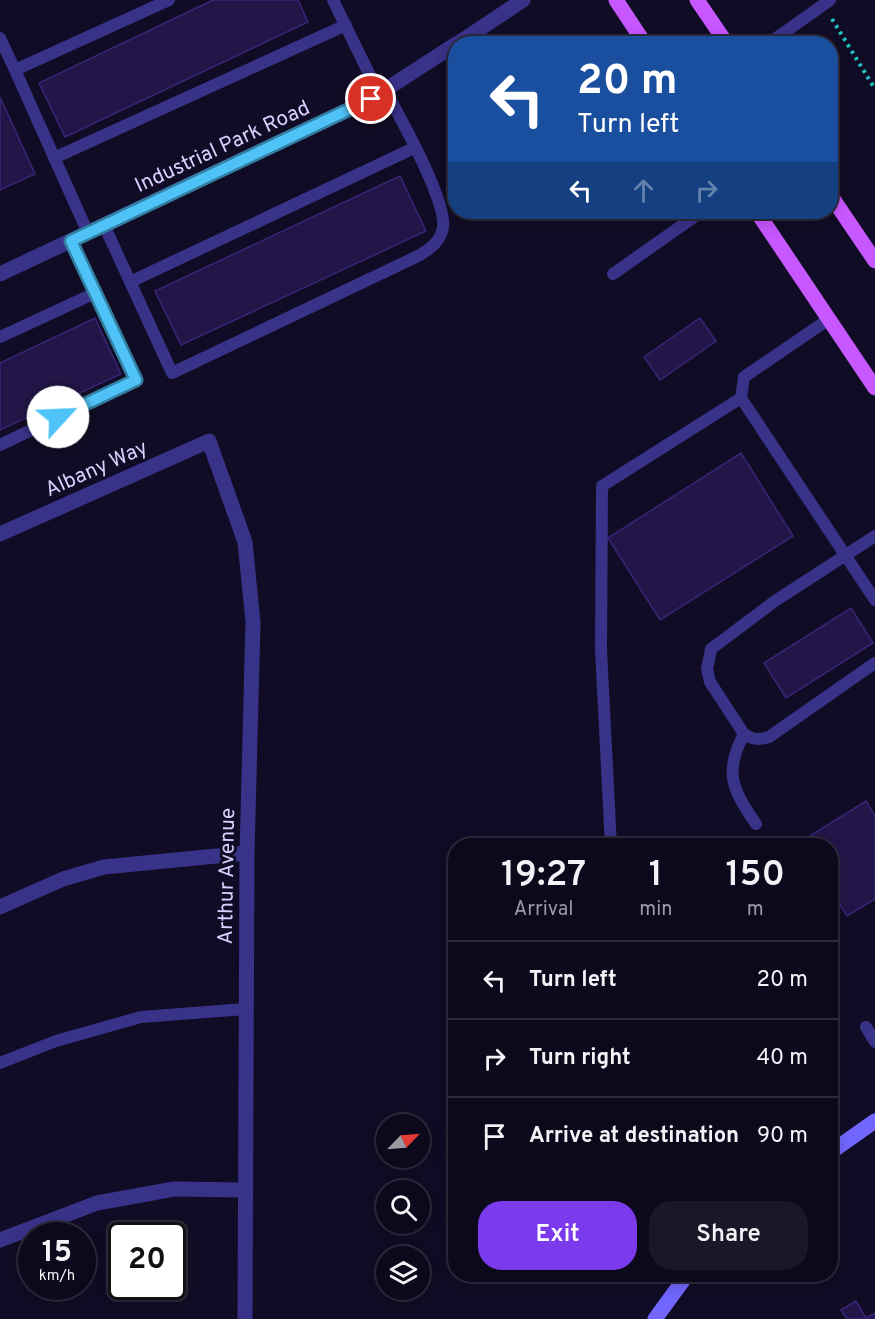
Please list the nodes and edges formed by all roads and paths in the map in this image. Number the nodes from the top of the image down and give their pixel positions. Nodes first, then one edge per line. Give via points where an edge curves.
1 (169, 0) edge
2 (333, 0) edge
3 (523, 0) edge
4 (616, 0) edge
5 (698, 0) edge
6 (827, 2) edge
7 (346, 25) junction
8 (468, 36) edge
9 (640, 36) edge
10 (722, 36) edge
11 (779, 36) edge
12 (0, 38) edge
13 (448, 49) edge
14 (15, 70) junction
15 (875, 89) edge
16 (382, 92) junction
17 (414, 148) junction
18 (54, 158) junction
19 (838, 206) edge
20 (691, 219) edge
21 (762, 219) edge
22 (104, 225) junction
23 (88, 233) junction
24 (71, 241) junction
25 (875, 261) edge
26 (0, 274) edge
27 (613, 274) dead end
28 (130, 282) junction
29 (95, 293) junction
30 (829, 319) junction
31 (0, 337) edge
32 (875, 388) edge
33 (741, 398) junction
34 (209, 441) joint
35 (0, 445) edge
36 (0, 534) edge
37 (875, 536) edge
38 (846, 555) junction
39 (875, 600) edge
40 (875, 663) edge
41 (744, 734) junction
42 (756, 824) dead end
43 (611, 838) edge
44 (247, 853) junction
45 (0, 907) edge
46 (246, 1009) junction
47 (866, 1027) dead end
48 (875, 1041) edge
49 (0, 1063) edge
50 (875, 1121) edge
51 (838, 1147) edge
52 (245, 1190) junction
53 (0, 1240) edge
54 (682, 1282) edge
55 (245, 1319) edge
56 (655, 1319) edge

1 - 14 lane
2 - 7 lane
3 - 8 street, Industrial Park Road
4 - 9 main road
5 - 10 main road
6 - 11 lane
6 - 15 path
7 - 16 lane
7 - 18 lane
12 - 14 lane
13 - 16 street, Industrial Park Road
14 - 18 lane
16 - 17 lane
16 - 22 street, Industrial Park Road
17 - 28 lane
17 - 28 lane via 441,206 443,228 434,246 172,373
18 - 23 lane
19 - 25 main road
20 - 27 lane
21 - 30 main road
22 - 23 street, Industrial Park Road
22 - 28 lane
23 - 24 street, Industrial Park Road
24 - 26 street, Industrial Park Road
24 - 29 lane
29 - 31 lane
29 - 35 lane via 136,380
30 - 32 main road
30 - 33 lane via 744,377
33 - 38 lane
33 - 43 lane via 602,486 601,650
34 - 36 street, Albany Way
34 - 44 street, Arthur Avenue via 244,542 253,622
37 - 38 lane
38 - 39 lane
38 - 41 lane via 711,649 707,669 710,682
40 - 41 lane via 769,737 759,740
41 - 42 lane via 735,749 731,771 741,801
44 - 45 street via 104,867 63,879
44 - 46 street, Arthur Avenue
46 - 49 lane via 141,1017 56,1041
46 - 52 street, Arthur Avenue
47 - 48 lane
50 - 51 main road
52 - 53 street via 174,1189 97,1203
52 - 55 street, Arthur Avenue
54 - 56 main road

